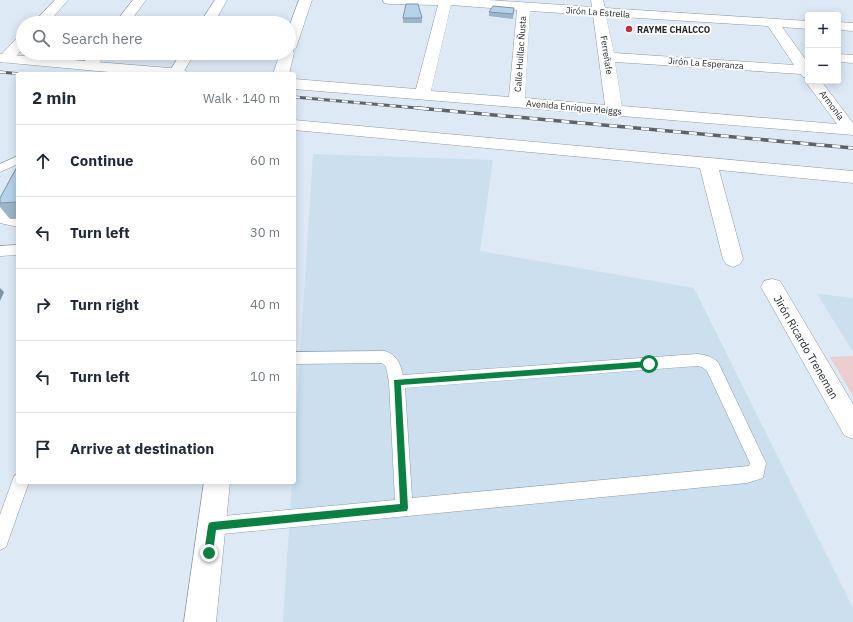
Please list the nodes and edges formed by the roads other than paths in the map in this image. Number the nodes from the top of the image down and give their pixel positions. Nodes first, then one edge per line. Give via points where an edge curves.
1 (62, 0) edge
2 (140, 0) edge
3 (221, 0) edge
4 (306, 0) edge
5 (389, 0) edge
6 (446, 1) edge
7 (524, 6) junction
8 (598, 6) edge
9 (47, 16) edge
10 (127, 16) edge
11 (211, 16) edge
12 (772, 23) junction
13 (805, 25) edge
14 (841, 26) edge
15 (296, 28) edge
16 (853, 28) edge
17 (16, 46) edge
18 (607, 57) junction
19 (2, 58) edge
20 (841, 58) edge
21 (16, 59) edge
22 (853, 59) edge
23 (24, 60) edge
24 (93, 60) edge
25 (184, 60) edge
26 (286, 60) edge
27 (88, 66) junction
28 (805, 67) edge
29 (153, 72) edge
30 (176, 72) edge
31 (282, 72) edge
32 (296, 84) edge
33 (818, 84) edge
34 (422, 95) junction
35 (517, 102) junction
36 (614, 110) junction
37 (296, 125) edge
38 (852, 130) edge
39 (16, 161) edge
40 (708, 164) junction
41 (0, 168) edge
42 (853, 177) edge
43 (16, 181) edge
44 (16, 223) edge
45 (16, 250) edge
46 (0, 251) edge
47 (733, 259) dead end
48 (772, 287) dead end
49 (296, 358) edge
50 (397, 382) junction
51 (853, 427) edge
52 (19, 484) edge
53 (217, 484) edge
54 (404, 508) junction
55 (212, 526) junction
56 (0, 541) edge
57 (200, 622) edge

1 - 9 street
2 - 10 street
3 - 11 street
4 - 15 street
5 - 6 street, Jirón La Estrella
6 - 7 street, Jirón La Estrella
6 - 34 street
7 - 8 street, Jirón La Estrella
7 - 35 street, Calle Huillac Ñusta
8 - 12 street, Jirón La Estrella
8 - 18 street, Ferreñafe
12 - 13 street, Jirón La Estrella
12 - 28 street, Armonía
14 - 16 street
17 - 19 street
18 - 28 street, Jirón La Esperanza
18 - 36 street, Ferreñafe
19 - 21 street
20 - 22 street
23 - 27 street
24 - 27 street
25 - 30 street
26 - 31 street
27 - 29 street
32 - 34 street, Avenida Enrique Meiggs
33 - 38 street, Armonía
34 - 35 street, Avenida Enrique Meiggs
35 - 36 street, Avenida Enrique Meiggs
36 - 38 street, Avenida Enrique Meiggs
37 - 40 street
39 - 41 lane
40 - 42 street
40 - 47 street
43 - 44 lane via 1,215 5,221
45 - 46 lane
48 - 51 street, Jirón Ricardo Treneman
49 - 50 lane via 385,357 393,364
50 - 54 lane
50 - 54 lane via 706,361 713,367 758,462 757,472 747,475
52 - 56 lane
53 - 55 street
54 - 55 lane
55 - 57 street

